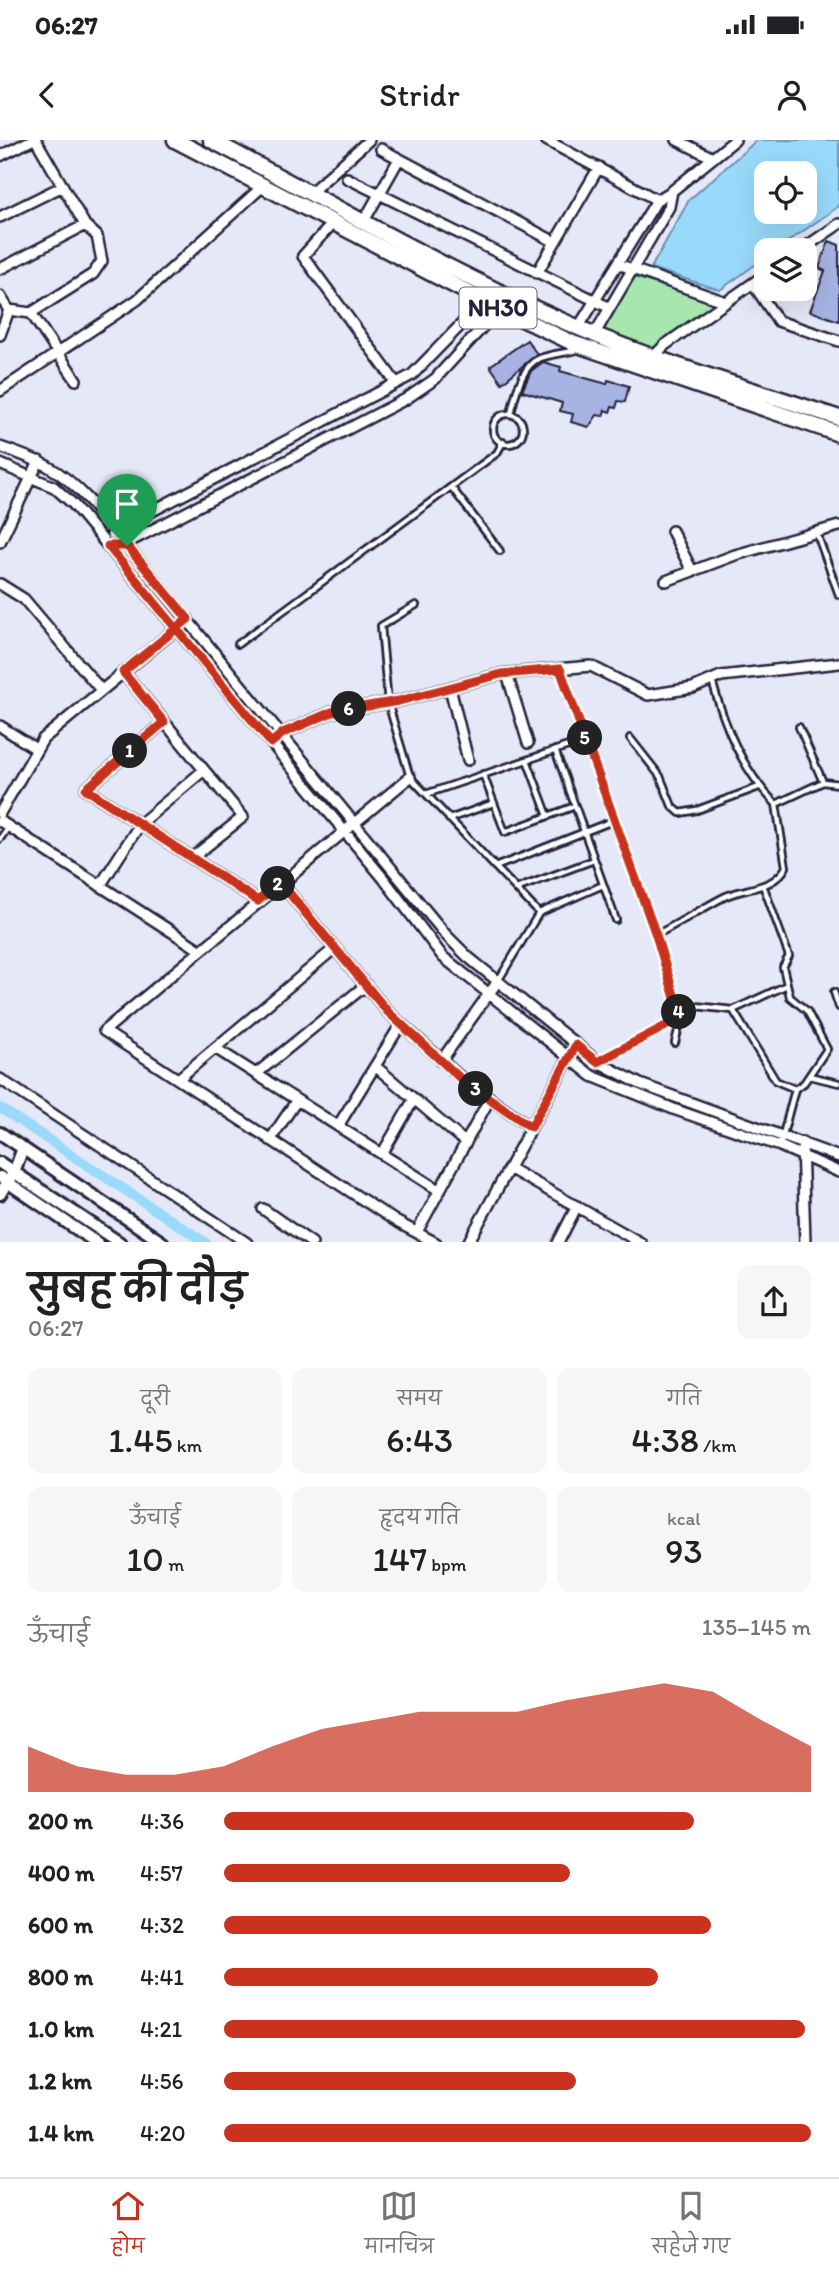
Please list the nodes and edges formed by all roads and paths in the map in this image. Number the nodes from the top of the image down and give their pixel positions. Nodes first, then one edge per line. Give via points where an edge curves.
1 (34, 140) edge
2 (175, 140) edge
3 (211, 140) edge
4 (546, 140) edge
5 (677, 140) edge
6 (735, 140) edge
7 (363, 142) edge
8 (381, 149) dead end
9 (0, 156) edge
10 (713, 158) junction
11 (399, 159) junction
12 (599, 167) junction
13 (347, 178) dead end
14 (63, 186) junction
15 (263, 187) junction
16 (672, 191) junction
17 (310, 192) junction
18 (379, 195) junction
19 (657, 200) junction
20 (0, 217) edge
21 (364, 221) junction
22 (333, 223) junction
23 (839, 224) edge
24 (85, 225) junction
25 (834, 232) edge
26 (555, 242) junction
27 (817, 242) edge
28 (618, 264) junction
29 (0, 270) edge
30 (631, 271) junction
31 (537, 273) junction
32 (753, 284) joint
33 (494, 289) junction
34 (0, 296) edge
35 (510, 297) junction
36 (484, 301) junction
37 (595, 301) junction
38 (726, 302) junction
39 (499, 309) junction
40 (610, 309) junction
41 (9, 310) junction
42 (31, 313) junction
43 (578, 328) junction
44 (0, 335) edge
45 (594, 335) junction
46 (839, 341) edge
47 (584, 348) junction
48 (58, 353) junction
49 (653, 357) junction
50 (76, 380) dead end
51 (396, 383) junction
52 (0, 391) edge
53 (511, 414) junction
54 (839, 418) edge
55 (839, 434) edge
56 (503, 442) junction
57 (0, 447) edge
58 (39, 461) junction
59 (0, 464) edge
60 (32, 476) junction
61 (452, 488) junction
62 (839, 526) edge
63 (114, 531) junction
64 (672, 531) dead end
65 (816, 532) junction
66 (0, 542) edge
67 (108, 546) junction
68 (127, 546) junction
69 (500, 551) dead end
70 (692, 571) junction
71 (666, 582) dead end
72 (0, 584) edge
73 (839, 595) edge
74 (416, 605) dead end
75 (188, 619) junction
76 (176, 628) junction
77 (238, 644) dead end
78 (839, 663) edge
79 (560, 669) junction
80 (123, 672) junction
81 (507, 674) junction
82 (712, 680) junction
83 (450, 688) junction
84 (101, 690) junction
85 (388, 703) junction
86 (164, 722) junction
87 (0, 726) edge
88 (799, 727) dead end
89 (283, 733) junction
90 (630, 738) dead end
91 (586, 740) junction
92 (271, 743) junction
93 (528, 743) dead end
94 (36, 749) junction
95 (555, 750) junction
96 (468, 760) dead end
97 (527, 760) junction
98 (204, 770) junction
99 (483, 774) junction
100 (410, 777) junction
101 (823, 782) junction
102 (839, 784) edge
103 (759, 787) junction
104 (426, 794) junction
105 (494, 803) junction
106 (776, 804) junction
107 (575, 806) junction
108 (0, 813) edge
109 (548, 816) junction
110 (449, 819) junction
111 (354, 820) junction
112 (615, 820) junction
113 (4, 824) edge
114 (140, 824) junction
115 (343, 829) junction
116 (584, 833) junction
117 (0, 839) edge
118 (192, 858) junction
119 (594, 860) junction
120 (495, 867) junction
121 (280, 882) junction
122 (603, 885) junction
123 (763, 885) junction
124 (100, 886) junction
125 (516, 889) junction
126 (258, 901) junction
127 (539, 913) junction
128 (616, 920) dead end
129 (656, 935) junction
130 (335, 948) junction
131 (200, 950) junction
132 (498, 981) junction
133 (366, 985) junction
134 (787, 985) junction
135 (834, 992) dead end
136 (489, 995) junction
137 (677, 1004) junction
138 (839, 1007) edge
139 (733, 1010) junction
140 (681, 1018) junction
141 (401, 1024) junction
142 (675, 1043) dead end
143 (576, 1045) junction
144 (215, 1048) junction
145 (569, 1058) junction
146 (441, 1060) junction
147 (597, 1062) junction
148 (375, 1066) junction
149 (256, 1074) junction
150 (809, 1076) junction
151 (0, 1079) edge
152 (178, 1079) junction
153 (839, 1083) edge
154 (795, 1089) junction
155 (490, 1098) junction
156 (414, 1099) junction
157 (297, 1100) junction
158 (338, 1126) junction
159 (531, 1127) junction
160 (0, 1133) edge
161 (783, 1134) junction
162 (270, 1139) junction
163 (802, 1142) junction
164 (466, 1143) junction
165 (780, 1146) junction
166 (23, 1148) junction
167 (382, 1154) junction
168 (802, 1155) junction
169 (839, 1157) edge
170 (1, 1165) edge
171 (509, 1168) junction
172 (839, 1172) edge
173 (7, 1177) edge
174 (440, 1191) junction
175 (0, 1194) edge
176 (577, 1206) junction
177 (262, 1209) dead end
178 (417, 1232) junction
179 (97, 1242) edge
180 (120, 1242) edge
181 (163, 1242) edge
182 (247, 1242) edge
183 (312, 1242) edge
184 (436, 1242) edge
185 (468, 1242) edge
186 (558, 1242) edge
187 (641, 1242) edge
188 (805, 1242) edge

1 - 9 street
1 - 14 street
2 - 15 highway, NH30
3 - 17 highway, NH30
4 - 12 street
5 - 10 street
6 - 10 street
7 - 17 street
8 - 11 street
10 - 16 street
11 - 18 street
11 - 26 street
12 - 19 street
12 - 26 street
13 - 18 street
14 - 20 street
14 - 24 street
15 - 22 highway, NH30
15 - 48 street via 136,299
16 - 19 street
16 - 30 street via 669,207
17 - 21 highway, NH30
18 - 21 street
18 - 31 street
19 - 28 street
21 - 33 highway, NH30
22 - 36 highway, NH30
22 - 51 street via 303,256
23 - 25 street
24 - 29 street
24 - 42 street via 97,236 102,261 93,274
25 - 27 street
26 - 31 street
28 - 30 street
28 - 37 street
30 - 38 street
30 - 40 street
31 - 37 street
32 - 38 street
32 - 46 street via 778,321
33 - 35 highway, NH30
33 - 36 street
34 - 41 street
35 - 39 street
35 - 43 highway, NH30
36 - 39 highway, NH30
36 - 51 street via 412,375
37 - 40 street
37 - 43 street
38 - 49 street
39 - 47 highway, NH30
39 - 68 street via 435,379 406,399
40 - 45 street
41 - 42 street
41 - 44 street
42 - 48 street
43 - 45 highway, NH30
45 - 49 highway, NH30
47 - 53 lane via 538,359 514,397
47 - 55 highway, NH30
48 - 50 street
48 - 52 street
49 - 54 highway, NH30
51 - 63 street
53 - 56 lane via 499,417 494,428
53 - 56 lane via 521,421 523,432 515,442
56 - 61 lane via 497,453
57 - 58 street
58 - 60 street
58 - 63 street via 66,475
59 - 60 street
60 - 66 street
60 - 67 street via 73,504
61 - 69 lane
61 - 77 lane
62 - 65 street
63 - 67 street
63 - 68 street
64 - 70 street
65 - 70 street
65 - 73 lane
67 - 68 street
67 - 76 street
68 - 75 street
70 - 71 street
72 - 84 street via 24,599
74 - 85 lane via 381,626
75 - 76 street
75 - 89 street
76 - 80 street
76 - 92 street
78 - 82 street
79 - 81 street
79 - 82 street via 591,666 648,695
79 - 91 lane
80 - 84 street
80 - 86 street
81 - 83 street
81 - 93 street
82 - 103 lane via 722,719
83 - 85 street
83 - 96 street
84 - 94 street
85 - 89 street via 332,712
85 - 100 lane
86 - 98 street
86 - 114 street via 86,789
87 - 94 street
88 - 101 lane
89 - 92 street
89 - 111 street
90 - 103 lane via 660,776 671,806 680,813
91 - 95 lane
91 - 112 lane
92 - 115 street
94 - 108 street
95 - 97 lane
95 - 107 lane
97 - 99 lane
97 - 109 lane
98 - 114 street
98 - 118 street via 243,817
99 - 104 lane
99 - 105 lane
100 - 104 lane
100 - 111 street
101 - 102 lane
101 - 106 lane
103 - 106 lane
104 - 110 lane
105 - 109 lane via 505,832
105 - 110 lane
106 - 123 lane via 786,867 782,875
107 - 109 lane
107 - 116 lane
110 - 120 lane
111 - 115 street
111 - 132 street via 446,935
112 - 116 lane
112 - 129 lane
113 - 117 lane
113 - 124 street
114 - 118 street
114 - 124 street
115 - 121 street
115 - 136 street via 443,957
116 - 119 lane
116 - 120 lane
118 - 126 street
119 - 122 lane
119 - 125 lane
120 - 125 lane
121 - 126 street
121 - 130 street
122 - 127 lane
122 - 128 lane
123 - 129 lane via 728,895
123 - 134 lane via 789,956 783,968
124 - 131 street
125 - 127 lane
126 - 131 street
127 - 132 lane
129 - 137 lane
130 - 133 street
130 - 144 street
131 - 152 street via 104,1031
132 - 136 street
132 - 143 street
133 - 141 street
133 - 149 street
134 - 139 lane
134 - 150 lane via 790,997 807,1011 827,1049
135 - 138 lane
136 - 145 street
136 - 146 street
137 - 139 lane
137 - 140 lane
139 - 154 lane via 776,1081
140 - 142 lane
140 - 147 lane
141 - 146 street
141 - 148 street
143 - 145 street
143 - 147 street
144 - 149 street
144 - 152 street
145 - 159 street
145 - 165 street via 617,1088
146 - 155 street
147 - 161 street via 640,1084
148 - 156 street
148 - 158 street
149 - 157 street
150 - 153 lane
150 - 154 lane
151 - 182 street
152 - 162 street
154 - 161 lane
155 - 159 street
155 - 164 street
156 - 164 street
156 - 167 street
157 - 158 street
157 - 162 street
158 - 167 street
159 - 171 street
160 - 166 street
161 - 163 street
161 - 165 lane
162 - 178 street
163 - 168 street
163 - 169 street
164 - 174 street
165 - 168 street
166 - 170 street
166 - 173 street
166 - 181 street
167 - 174 street
168 - 172 street
168 - 188 street
170 - 173 street
171 - 176 street
171 - 185 street
173 - 175 street
173 - 179 street
173 - 180 street
174 - 178 street
176 - 186 street
176 - 187 street
177 - 183 street
178 - 184 street

